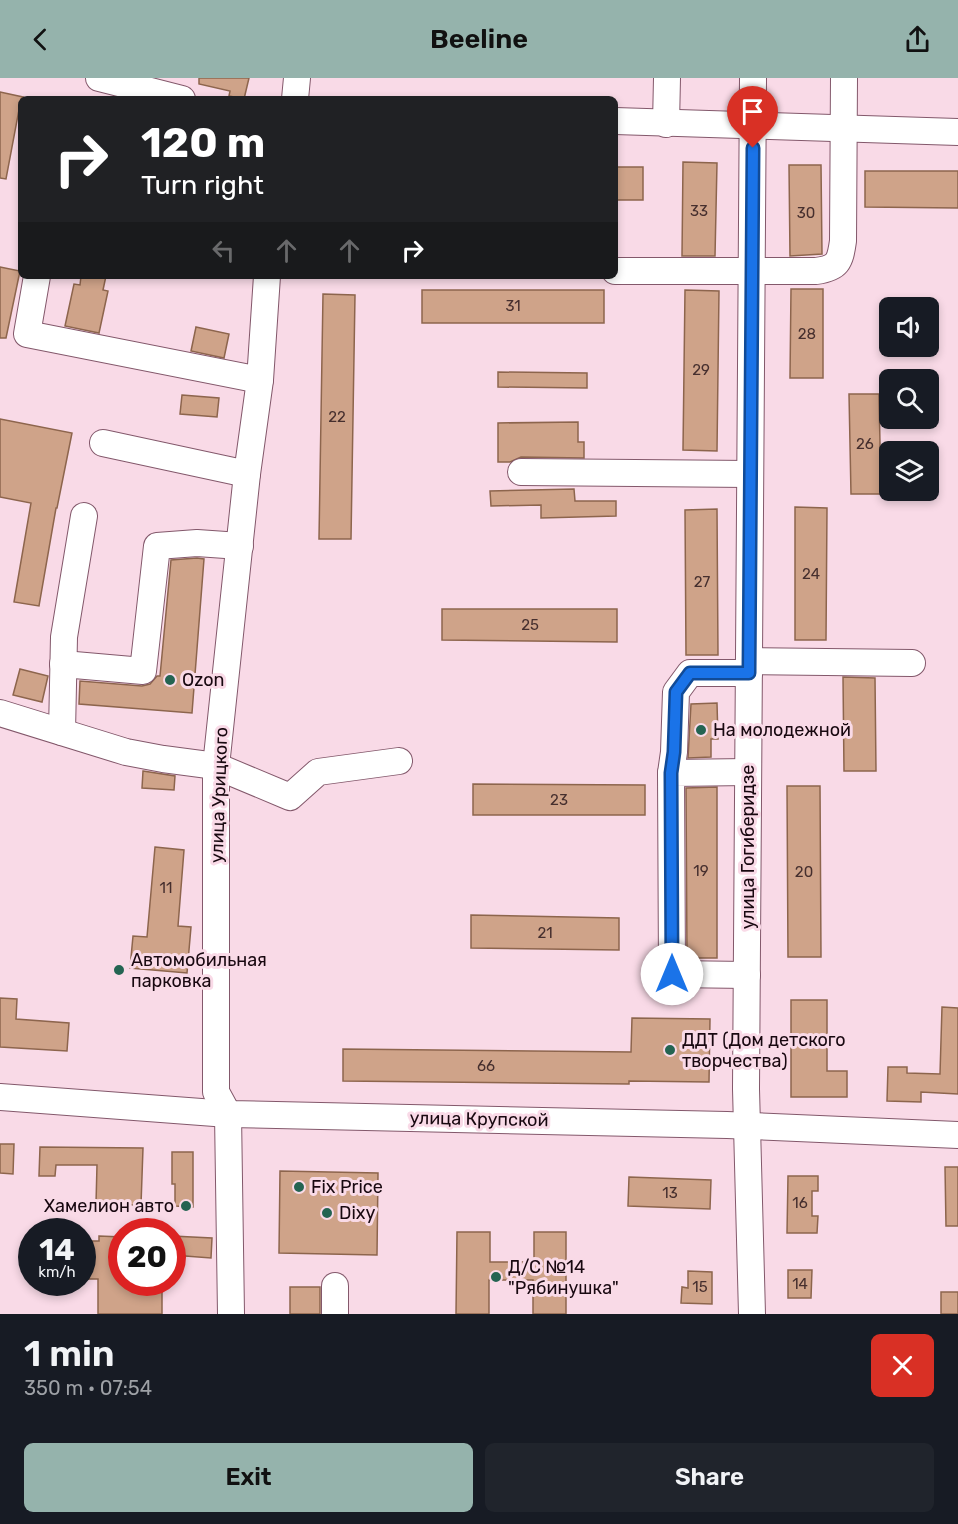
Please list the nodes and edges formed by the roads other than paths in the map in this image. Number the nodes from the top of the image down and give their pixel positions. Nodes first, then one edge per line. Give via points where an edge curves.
1 (99, 78) edge
2 (297, 78) edge
3 (667, 78) edge
4 (753, 78) edge
5 (844, 78) edge
6 (170, 96) edge
7 (295, 96) edge
8 (618, 121) edge
9 (666, 124) junction
10 (753, 127) junction
11 (843, 129) junction
12 (958, 132) edge
13 (618, 271) edge
14 (752, 272) junction
15 (36, 279) edge
16 (267, 279) edge
17 (260, 380) junction
18 (103, 443) dead end
19 (521, 472) dead end
20 (247, 474) junction
21 (750, 474) junction
22 (84, 516) dead end
23 (240, 546) junction
24 (912, 663) dead end
25 (63, 664) junction
26 (749, 667) junction
27 (0, 713) edge
28 (62, 732) junction
29 (399, 761) dead end
30 (216, 766) junction
31 (748, 772) junction
32 (671, 773) junction
33 (747, 975) junction
34 (0, 1097) edge
35 (228, 1114) junction
36 (747, 1126) junction
37 (958, 1136) edge
38 (335, 1286) dead end
39 (231, 1314) edge
40 (335, 1314) edge
41 (752, 1314) edge

1 - 6 street
2 - 7 street
3 - 9 street
4 - 10 street, улица Гогиберидзе
5 - 11 street
8 - 9 street
9 - 10 street
10 - 11 street
10 - 14 street, улица Гогиберидзе
11 - 12 street
11 - 14 street via 843,241 838,261 834,267 816,271
13 - 14 street
14 - 21 street, улица Гогиберидзе
15 - 17 street via 27,334
16 - 17 street, улица Урицкого
17 - 20 street, улица Урицкого
18 - 20 street
19 - 21 street
20 - 23 street, улица Урицкого
21 - 26 street, улица Гогиберидзе
22 - 25 street
23 - 25 street via 157,546 143,671
23 - 30 street, улица Урицкого
24 - 26 street
25 - 28 street
26 - 31 street, улица Гогиберидзе
26 - 32 street via 690,673 676,692
27 - 28 street
28 - 30 street via 126,752
29 - 30 street via 318,772 290,797
30 - 35 street, улица Урицкого via 216,1092
31 - 32 street
31 - 33 street, улица Гогиберидзе
32 - 33 street via 672,974
33 - 36 street, улица Гогиберидзе
34 - 35 street, улица Крупской
35 - 36 street, улица Крупской
35 - 39 street, улица Урицкого
36 - 37 street, улица Крупской
36 - 41 street, улица Гогиберидзе
38 - 40 street

